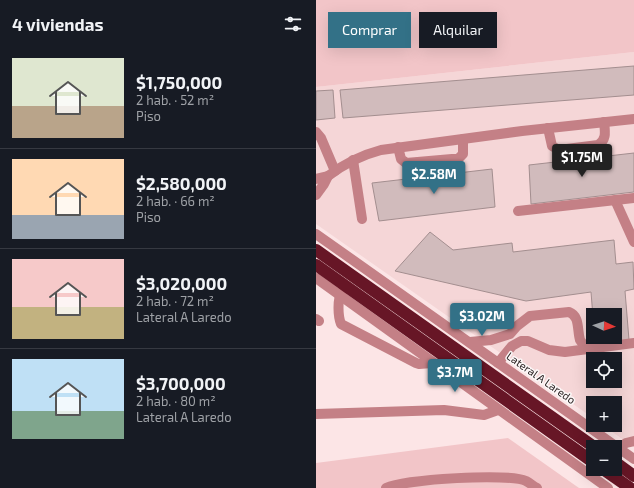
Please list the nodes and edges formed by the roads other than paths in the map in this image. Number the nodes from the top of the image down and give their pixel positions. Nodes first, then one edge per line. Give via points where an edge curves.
1 (634, 119) edge
2 (604, 122) junction
3 (548, 128) junction
4 (316, 132) edge
5 (463, 139) junction
6 (398, 147) junction
7 (353, 160) junction
8 (332, 173) junction
9 (316, 179) edge
10 (316, 194) edge
11 (634, 198) edge
12 (615, 200) junction
13 (518, 211) dead end
14 (362, 219) dead end
15 (316, 234) edge
16 (634, 242) edge
17 (316, 250) edge
18 (316, 265) edge
19 (316, 278) edge
20 (343, 291) junction
21 (510, 334) junction
22 (470, 342) junction
23 (517, 342) junction
24 (634, 343) edge
25 (589, 349) junction
26 (432, 362) junction
27 (498, 363) junction
28 (498, 410) junction
29 (316, 414) edge
30 (608, 440) edge
31 (586, 441) edge
32 (634, 441) edge
33 (622, 446) edge
34 (622, 450) edge
35 (586, 457) edge
36 (634, 459) edge
37 (622, 467) edge
38 (613, 476) edge
39 (634, 476) edge
40 (386, 488) edge
41 (537, 488) edge
42 (608, 488) edge
43 (630, 488) edge

1 - 2 street
2 - 3 street
2 - 3 street via 605,137 598,146 559,150 552,146
3 - 5 street
4 - 8 street via 321,138
5 - 6 street
5 - 6 street via 464,151 458,159 406,163 401,159
6 - 7 street
7 - 8 street
7 - 14 street
8 - 9 street
8 - 10 street
11 - 12 street
12 - 13 street
12 - 16 street
15 - 22 street, Lateral A Laredo
17 - 31 highway
18 - 20 highway
19 - 20 street
20 - 26 street
20 - 26 street via 339,313 341,324 416,363
20 - 35 highway
21 - 22 street
21 - 23 street
21 - 25 street via 530,316 569,312 576,319 581,341
22 - 27 street, Lateral A Laredo
23 - 25 street via 524,340 556,351
23 - 27 street
24 - 25 street
26 - 28 street
27 - 30 street, Lateral A Laredo
28 - 29 street via 484,415 444,410
28 - 42 street
32 - 33 street
34 - 36 street, Lateral A Laredo
37 - 39 highway
38 - 43 highway
40 - 41 street via 452,478 504,478 526,481

